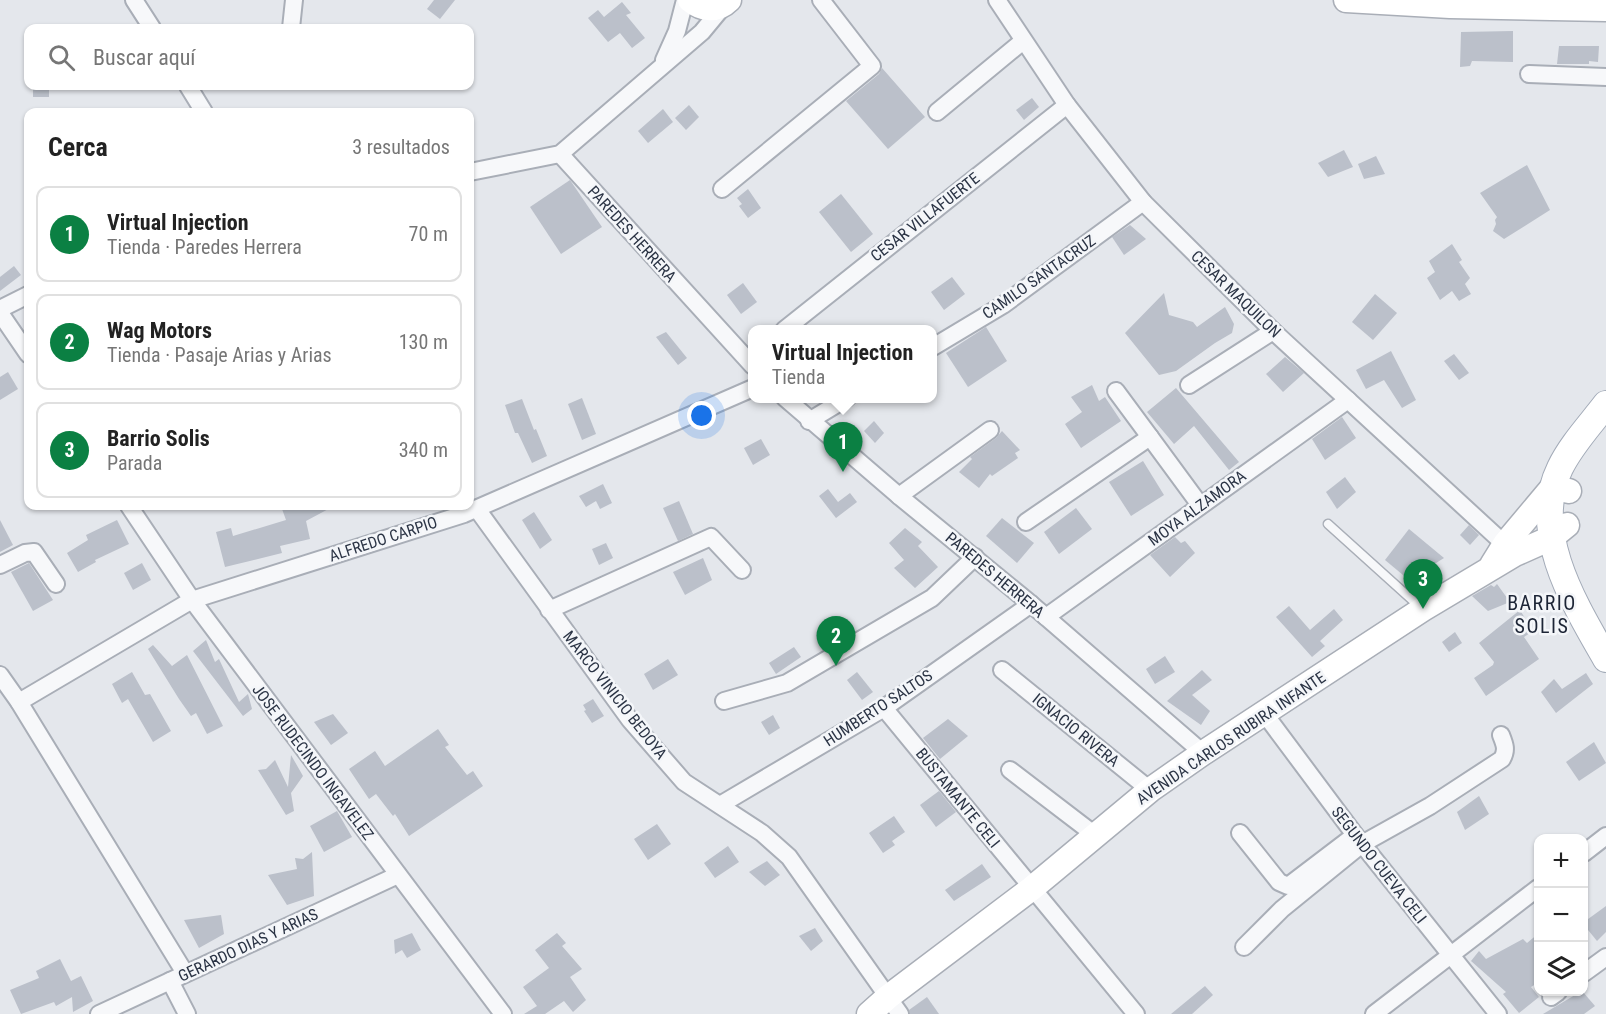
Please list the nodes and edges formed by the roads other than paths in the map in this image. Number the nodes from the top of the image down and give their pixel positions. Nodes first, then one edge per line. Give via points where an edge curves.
1 (134, 0) edge
2 (294, 0) edge
3 (685, 0) edge
4 (690, 0) edge
5 (821, 0) edge
6 (996, 0) edge
7 (1346, 0) edge
8 (727, 2) edge
9 (1450, 3) edge
10 (1598, 6) edge
11 (149, 24) edge
12 (291, 24) edge
13 (1023, 41) junction
14 (661, 66) junction
15 (1529, 74) dead end
16 (1606, 77) edge
17 (190, 90) edge
18 (1067, 105) junction
19 (202, 108) edge
20 (937, 112) dead end
21 (560, 154) junction
22 (474, 171) edge
23 (722, 189) dead end
24 (1143, 202) junction
25 (24, 297) edge
26 (0, 311) edge
27 (790, 325) edge
28 (1273, 331) junction
29 (937, 345) edge
30 (24, 348) edge
31 (748, 357) edge
32 (1189, 386) dead end
33 (748, 390) edge
34 (1116, 391) dead end
35 (1348, 400) junction
36 (789, 403) edge
37 (840, 403) edge
38 (1606, 404) edge
39 (809, 421) junction
40 (990, 430) dead end
41 (1606, 431) edge
42 (1150, 437) junction
43 (1560, 489) junction
44 (898, 496) junction
45 (1200, 505) junction
46 (474, 506) edge
47 (132, 510) edge
48 (463, 510) edge
49 (467, 510) edge
50 (1026, 522) dead end
51 (1328, 524) dead end
52 (1559, 531) junction
53 (1510, 549) junction
54 (975, 557) junction
55 (0, 565) edge
56 (742, 570) dead end
57 (56, 584) dead end
58 (192, 600) junction
59 (1031, 604) junction
60 (549, 609) junction
61 (1423, 609) junction
62 (1046, 617) junction
63 (1606, 626) edge
64 (1606, 658) edge
65 (1002, 670) dead end
66 (0, 675) edge
67 (724, 700) dead end
68 (19, 702) junction
69 (884, 708) junction
70 (1264, 713) junction
71 (1502, 735) dead end
72 (1203, 753) junction
73 (1010, 770) dead end
74 (1150, 790) junction
75 (720, 805) junction
76 (1240, 833) dead end
77 (1095, 836) junction
78 (1606, 836) edge
79 (1358, 839) junction
80 (1588, 850) edge
81 (398, 875) junction
82 (1031, 889) junction
83 (1534, 892) edge
84 (1244, 947) dead end
85 (1450, 955) junction
86 (1606, 957) edge
87 (1588, 971) edge
88 (177, 977) junction
89 (894, 1005) edge
90 (99, 1014) edge
91 (187, 1014) edge
92 (503, 1014) edge
93 (869, 1014) edge
94 (1136, 1014) edge
95 (1374, 1014) edge
96 (1498, 1014) edge

1 - 11 street
2 - 12 street
3 - 14 street via 677,31
4 - 8 street via 711,9
5 - 23 street via 872,66
6 - 13 street, CESAR MAQUILON
7 - 9 street
8 - 14 street via 702,32
9 - 10 street
13 - 18 street, CESAR MAQUILON
13 - 20 street
14 - 21 street
15 - 16 street
17 - 19 street
18 - 24 street, CESAR MAQUILON
18 - 27 street, CESAR VILLAFUERTE
21 - 22 street
21 - 31 street, PAREDES HERRERA
24 - 28 street, CESAR MAQUILON
24 - 29 street, CAMILO SANTACRUZ via 1003,305
25 - 26 street
26 - 30 street
28 - 32 street
28 - 35 street, CESAR MAQUILON
33 - 46 street, ALFREDO CARPIO
34 - 42 street
35 - 45 street, MOYA ALZAMORA
35 - 53 street, CESAR MAQUILON
36 - 39 street, PAREDES HERRERA
37 - 39 street
38 - 43 main road via 1560,468
39 - 44 street, PAREDES HERRERA
40 - 44 street
41 - 43 main road
42 - 45 street
42 - 50 street
43 - 52 main road
43 - 53 street, AVENIDA CARLOS RUBIRA INFANTE
44 - 54 street, PAREDES HERRERA
45 - 62 street, MOYA ALZAMORA
47 - 58 street, JOSE RUDECINDO INGAVELEZ
48 - 58 street, ALFREDO CARPIO
49 - 60 street, MARCO VINICIO BEDOYA
51 - 61 lane
52 - 53 street
52 - 63 main road
52 - 64 main road via 1560,567
53 - 61 street, AVENIDA CARLOS RUBIRA INFANTE via 1491,567
54 - 59 street, PAREDES HERRERA
54 - 67 street via 932,598 787,683
55 - 57 street via 34,552
56 - 60 street via 711,537
58 - 68 street, ALFREDO CARPIO
58 - 81 street, JOSE RUDECINDO INGAVELEZ
59 - 62 street, PAREDES HERRERA
59 - 69 street, HUMBERTO SALTOS
60 - 75 street, MARCO VINICIO BEDOYA via 659,754 684,782
61 - 70 street, AVENIDA CARLOS RUBIRA INFANTE
62 - 72 street, PAREDES HERRERA
65 - 74 street, IGNACIO RIVERA
66 - 68 street
68 - 88 street
69 - 75 street, HUMBERTO SALTOS
69 - 82 street, BUSTAMANTE CELI
70 - 72 street, AVENIDA CARLOS RUBIRA INFANTE
70 - 79 street, SEGUNDO CUEVA CELI
71 - 79 street via 1502,759 1430,806
72 - 74 street, AVENIDA CARLOS RUBIRA INFANTE
73 - 77 street
74 - 77 street, AVENIDA CARLOS RUBIRA INFANTE
75 - 89 street, MARCO VINICIO BEDOYA via 789,857
76 - 79 street via 1287,886
77 - 82 street, AVENIDA CARLOS RUBIRA INFANTE
78 - 80 street
79 - 84 street
79 - 85 street, SEGUNDO CUEVA CELI
81 - 88 street, GERARDO DIAS Y ARIAS
81 - 92 street, JOSE RUDECINDO INGAVELEZ
82 - 89 street, AVENIDA CARLOS RUBIRA INFANTE
82 - 94 street, BUSTAMANTE CELI
83 - 85 street
85 - 95 street
85 - 96 street, SEGUNDO CUEVA CELI
86 - 87 street
88 - 90 street, GERARDO DIAS Y ARIAS
88 - 91 street
89 - 93 street, AVENIDA CARLOS RUBIRA INFANTE

